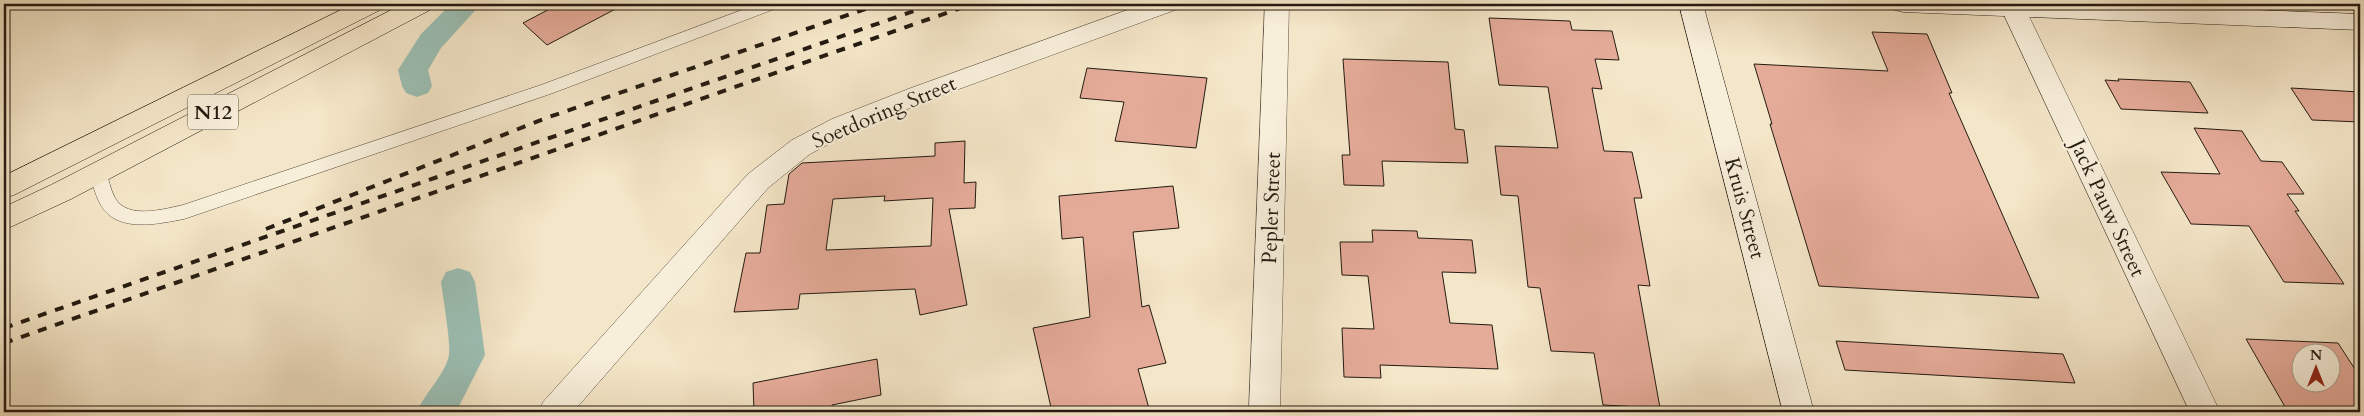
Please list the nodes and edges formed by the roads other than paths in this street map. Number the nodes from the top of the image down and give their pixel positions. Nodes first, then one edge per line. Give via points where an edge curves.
1 (372, 4) edge
2 (422, 4) edge
3 (772, 4) edge
4 (1167, 4) edge
5 (1277, 4) edge
6 (1691, 4) edge
7 (1903, 4) edge
8 (2013, 6) edge
9 (2360, 22) edge
10 (98, 173) junction
11 (4, 188) edge
12 (4, 219) edge
13 (554, 412) edge
14 (1264, 412) edge
15 (1799, 412) edge
16 (2204, 412) edge

1 - 11 highway, N12
2 - 10 highway, N12
3 - 10 lane via 547,89 184,212 150,218 123,214 109,204
4 - 13 street, Soetdoring Street via 920,94 841,126 801,147 758,181
5 - 14 street, Pepler Street
6 - 15 street, Kruis Street
7 - 8 street
8 - 9 street
8 - 16 street, Jack Pauw Street
10 - 12 highway, N12

